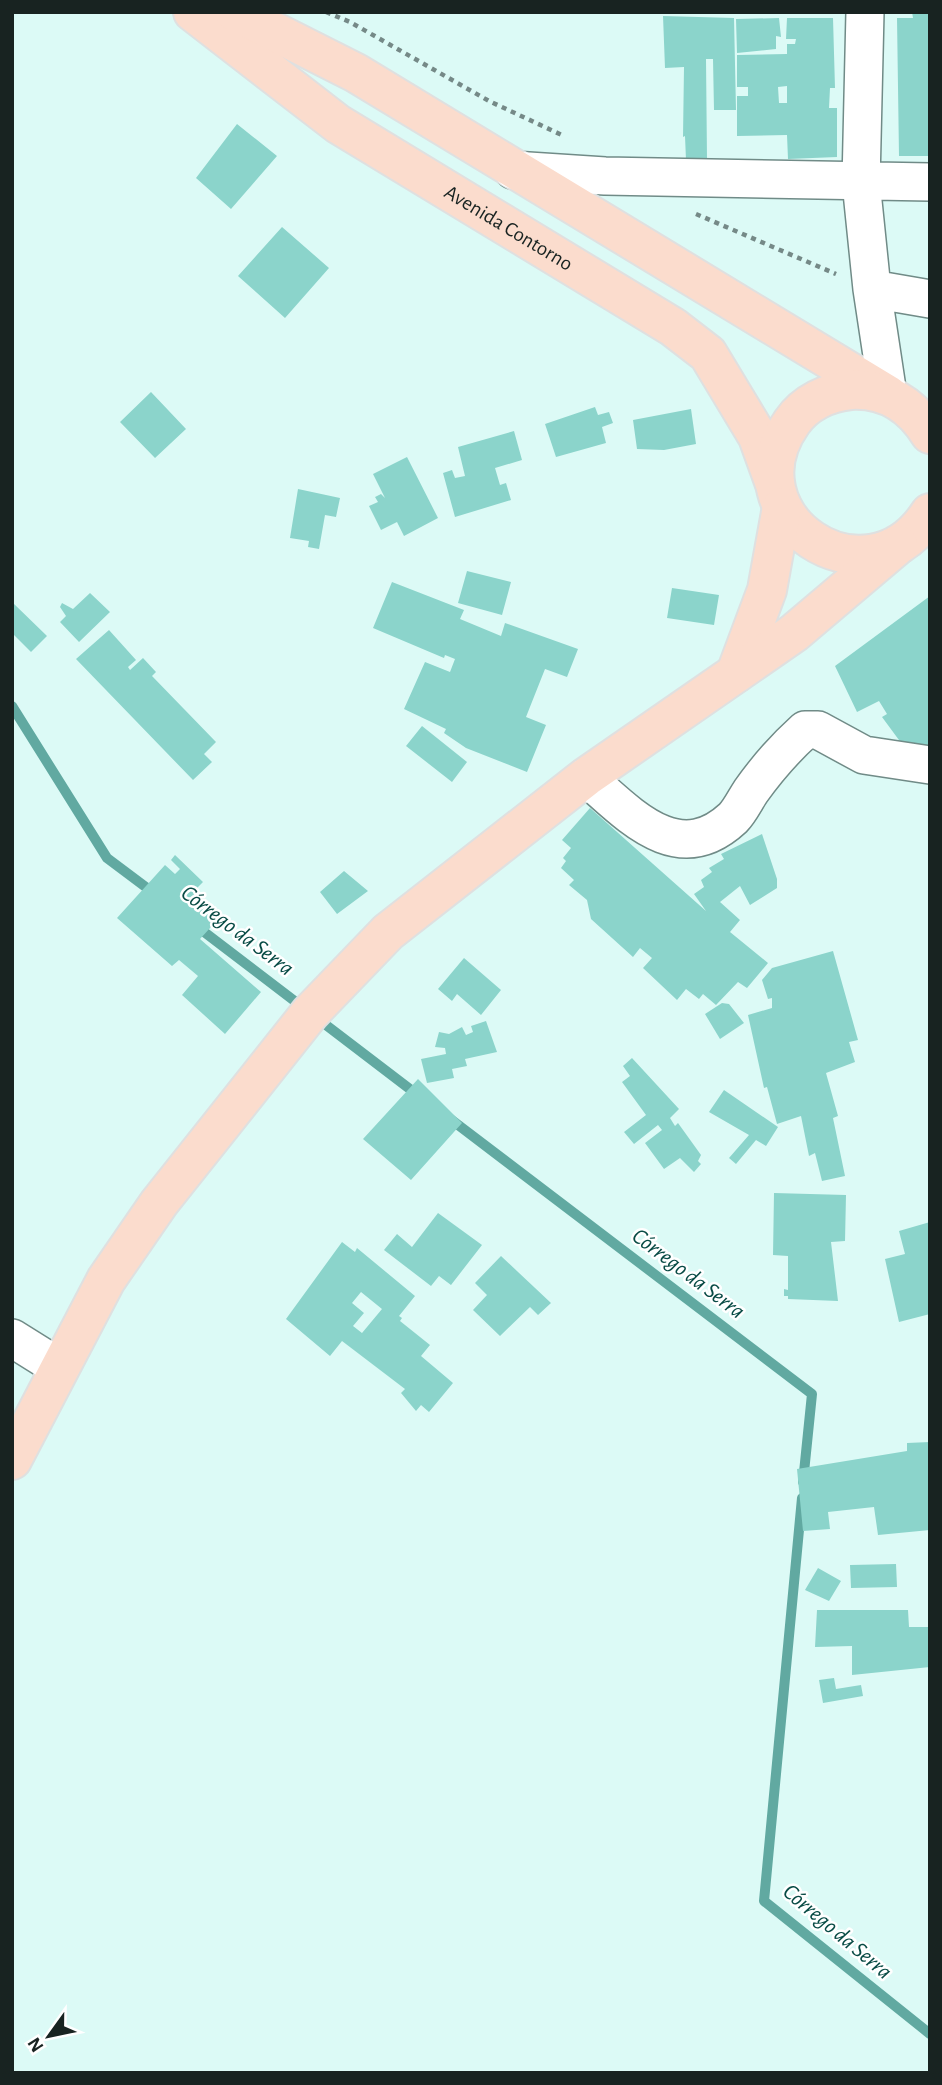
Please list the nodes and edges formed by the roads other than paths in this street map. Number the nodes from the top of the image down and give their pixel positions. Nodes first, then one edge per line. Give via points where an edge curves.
1 (193, 12) edge
2 (234, 12) edge
3 (865, 12) edge
4 (513, 170) junction
5 (861, 182) junction
6 (930, 182) edge
7 (872, 289) junction
8 (930, 299) edge
9 (907, 405) edge
10 (930, 434) edge
11 (778, 496) junction
12 (918, 530) edge
13 (736, 673) junction
14 (930, 765) edge
15 (586, 777) junction
16 (12, 1338) edge
17 (60, 1368) junction
18 (12, 1460) edge

1 - 11 main road, Avenida Contorno via 338,124 673,327 708,354 758,437
2 - 4 main road via 356,73
3 - 5 street
4 - 5 street
4 - 9 main road
5 - 6 street
5 - 7 street
7 - 8 street
7 - 9 street
9 - 10 main road
9 - 11 main road via 864,390 839,391 816,400 782,435 775,459
11 - 12 main road via 797,530 819,546 845,554 872,554
11 - 13 main road via 767,590
12 - 13 main road via 794,633
13 - 15 main road
14 - 15 street via 864,755 818,730 805,730 751,791 734,818 709,835 684,840 637,822
15 - 17 main road via 388,932 310,1013 159,1203 106,1280
16 - 17 street
17 - 18 main road

